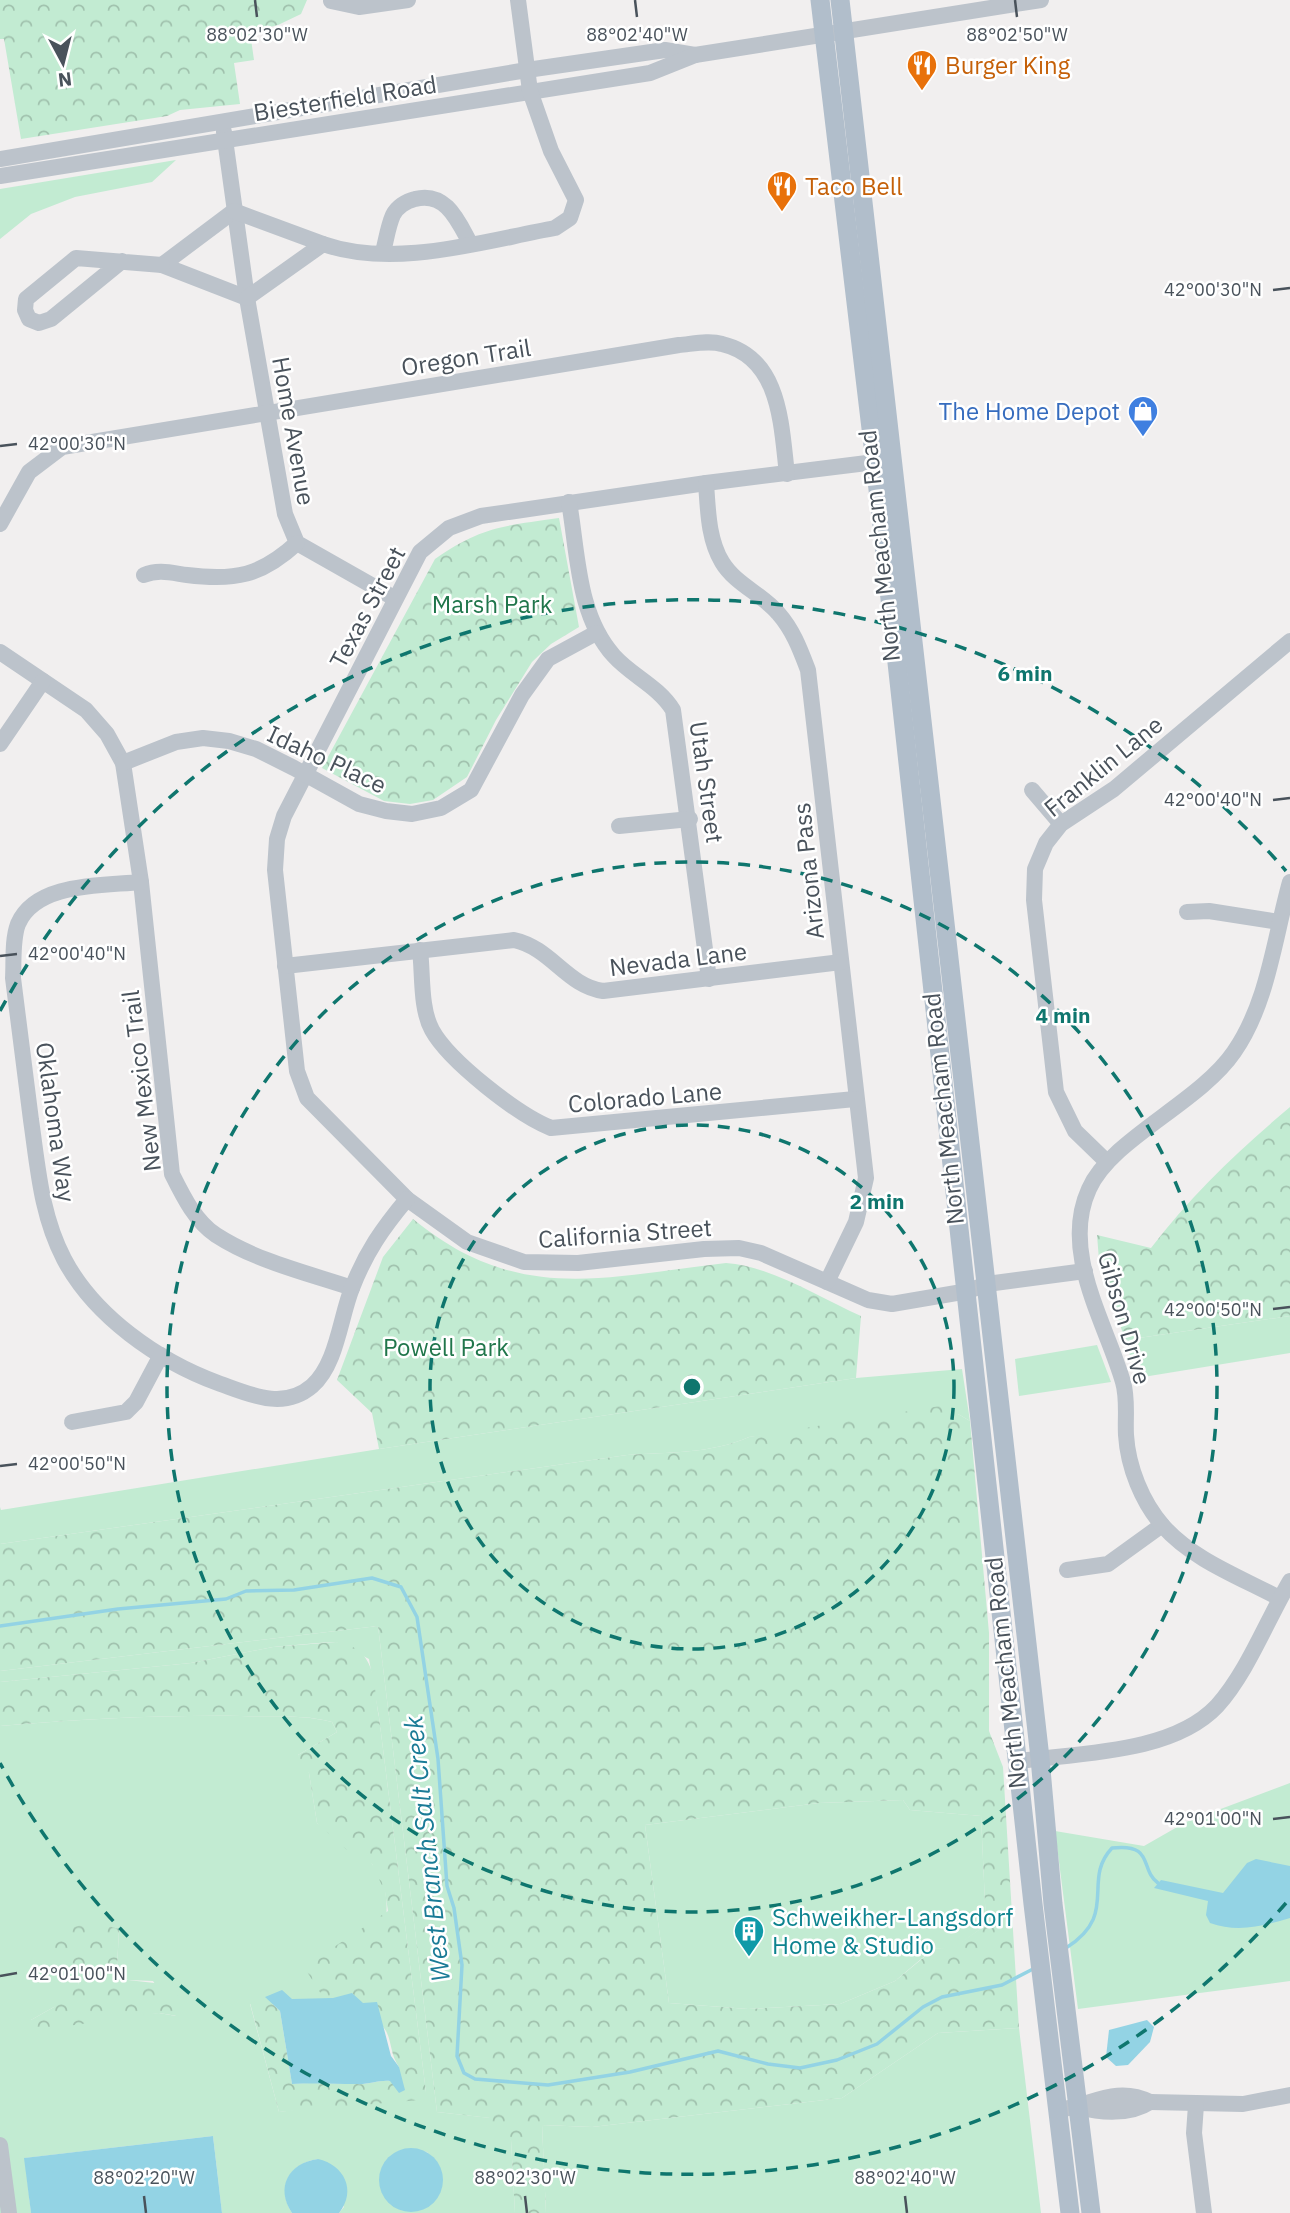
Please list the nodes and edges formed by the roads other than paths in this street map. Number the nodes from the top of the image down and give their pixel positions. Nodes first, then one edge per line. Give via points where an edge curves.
1 (408, 0) edge
2 (518, 0) edge
3 (820, 0) edge
4 (840, 0) edge
5 (1041, 0) edge
6 (331, 1) edge
7 (844, 32) junction
8 (824, 34) junction
9 (695, 55) junction
10 (527, 71) junction
11 (530, 91) junction
12 (222, 121) junction
13 (225, 140) junction
14 (0, 159) edge
15 (0, 176) edge
16 (234, 211) junction
17 (470, 243) junction
18 (323, 244) junction
19 (383, 252) junction
20 (122, 261) junction
21 (162, 265) junction
22 (247, 298) junction
23 (268, 413) junction
24 (875, 463) junction
25 (787, 474) junction
26 (706, 483) junction
27 (569, 502) junction
28 (0, 524) edge
29 (297, 543) junction
30 (144, 575) dead end
31 (394, 598) junction
32 (596, 633) junction
33 (1290, 641) edge
34 (0, 652) edge
35 (43, 681) junction
36 (0, 744) edge
37 (123, 763) junction
38 (306, 774) junction
39 (1032, 790) dead end
40 (690, 818) junction
41 (1061, 824) junction
42 (619, 826) dead end
43 (141, 882) junction
44 (1290, 882) edge
45 (1187, 912) dead end
46 (1279, 922) junction
47 (421, 950) junction
48 (841, 962) junction
49 (285, 965) junction
50 (709, 979) junction
51 (855, 1099) junction
52 (1107, 1162) junction
53 (407, 1199) junction
54 (1085, 1271) junction
55 (827, 1282) junction
56 (987, 1284) junction
57 (352, 1288) junction
58 (968, 1291) junction
59 (161, 1355) junction
60 (72, 1422) dead end
61 (1162, 1525) junction
62 (1067, 1570) dead end
63 (1290, 1581) edge
64 (1279, 1598) junction
65 (1040, 1759) junction
66 (1019, 1762) junction
67 (1290, 2095) edge
68 (1196, 2105) junction
69 (1079, 2107) junction
70 (1058, 2110) junction
71 (0, 2145) edge
72 (9, 2213) edge
73 (1070, 2213) edge
74 (1091, 2213) edge
75 (1204, 2213) edge

1 - 6 street via 359,7
2 - 10 street
3 - 8 main road, North Meacham Road
4 - 7 main road, North Meacham Road
5 - 7 street, Biesterfield Road
7 - 8 street, Biesterfield Road
7 - 56 main road, North Meacham Road
8 - 9 street, Biesterfield Road
8 - 24 main road, North Meacham Road
9 - 10 street, Biesterfield Road via 665,50
9 - 11 street, Biesterfield Road via 650,73
10 - 11 street
10 - 12 street, Biesterfield Road
11 - 13 street, Biesterfield Road
11 - 17 street via 551,151 576,200 569,218 555,228
12 - 13 street, Home Avenue
12 - 14 street, Biesterfield Road
13 - 15 street, Biesterfield Road
13 - 16 street, Home Avenue
16 - 18 street
16 - 21 street
16 - 22 street, Home Avenue
17 - 19 street
17 - 19 street via 449,207 423,197 397,209
18 - 19 street via 345,251
18 - 22 street
20 - 20 street via 76,258 26,299 29,319 39,323 51,319
20 - 21 street
21 - 22 street
22 - 23 street, Home Avenue
23 - 25 street, Oregon Trail via 679,345 721,343 748,354 769,377 780,416
23 - 28 street, Oregon Trail via 62,447 29,472
23 - 29 street, Home Avenue via 285,514
24 - 25 street, Texas Street
24 - 58 main road, North Meacham Road
25 - 26 street, Texas Street
26 - 27 street, Texas Street
26 - 48 street, Arizona Pass via 709,527 722,562 777,612 797,639 808,670
27 - 31 street, Texas Street via 481,516 449,528 420,552
27 - 32 street, Utah Street via 586,607
29 - 30 street via 277,561 246,576 218,579 155,571
29 - 31 street, Home Avenue
31 - 38 street, Texas Street
32 - 38 street, Idaho Place via 548,659 522,695 471,790 442,808 412,814 386,811 359,804
32 - 40 street, Utah Street via 615,657 663,694 673,710
33 - 41 street, Franklin Lane via 1114,789
34 - 35 street
35 - 36 street
35 - 37 street via 86,710
37 - 38 street, Idaho Place via 203,738 256,749
37 - 43 street, New Mexico Trail
38 - 49 street, Texas Street via 277,839 275,870
39 - 41 street
40 - 42 street
40 - 50 street, Utah Street
41 - 52 street, Franklin Lane via 1035,869 1034,900 1056,1092 1074,1131
43 - 57 street, New Mexico Trail via 172,1174 189,1206 215,1234 263,1258
43 - 59 street, Oklahoma Way via 52,894 36,905 19,923 13,978 41,1195 49,1222 65,1260 93,1299
44 - 46 street, Gibson Drive
45 - 46 street
46 - 52 street, Gibson Drive via 1258,1010 1233,1054 1194,1094
47 - 49 street, Nevada Lane
47 - 50 street, Nevada Lane via 514,940 533,944 589,989 603,991
47 - 51 street, Colorado Lane via 431,1028 481,1081 531,1120 551,1128
48 - 50 street, Nevada Lane
48 - 51 street, Arizona Pass
49 - 53 street, California Street via 297,1070 307,1098
51 - 55 street, Arizona Pass via 866,1178 856,1222
52 - 54 street, Gibson Drive via 1089,1189 1083,1209 1080,1226
53 - 55 street, California Street via 467,1242 524,1262 578,1263 739,1248
53 - 57 street via 374,1239
54 - 56 street, California Street
54 - 61 street, Gibson Drive via 1124,1384 1128,1458
55 - 58 street, California Street via 868,1300 892,1304
56 - 58 street, California Street
56 - 65 main road, North Meacham Road
57 - 59 street, Oklahoma Way via 327,1366 313,1385 294,1397 271,1401 197,1375
58 - 66 main road, North Meacham Road
59 - 60 street via 126,1412
61 - 62 street via 1108,1564
61 - 64 street, Gibson Drive via 1187,1549
63 - 64 street
64 - 65 street via 1234,1682 1194,1727 1157,1741
65 - 66 street
65 - 69 main road, North Meacham Road
66 - 70 main road, North Meacham Road
67 - 68 street via 1243,2104
68 - 69 street via 1150,2102 1140,2108
68 - 75 street via 1194,2133
69 - 70 street
69 - 74 main road, North Meacham Road
70 - 73 main road, North Meacham Road
71 - 72 street

